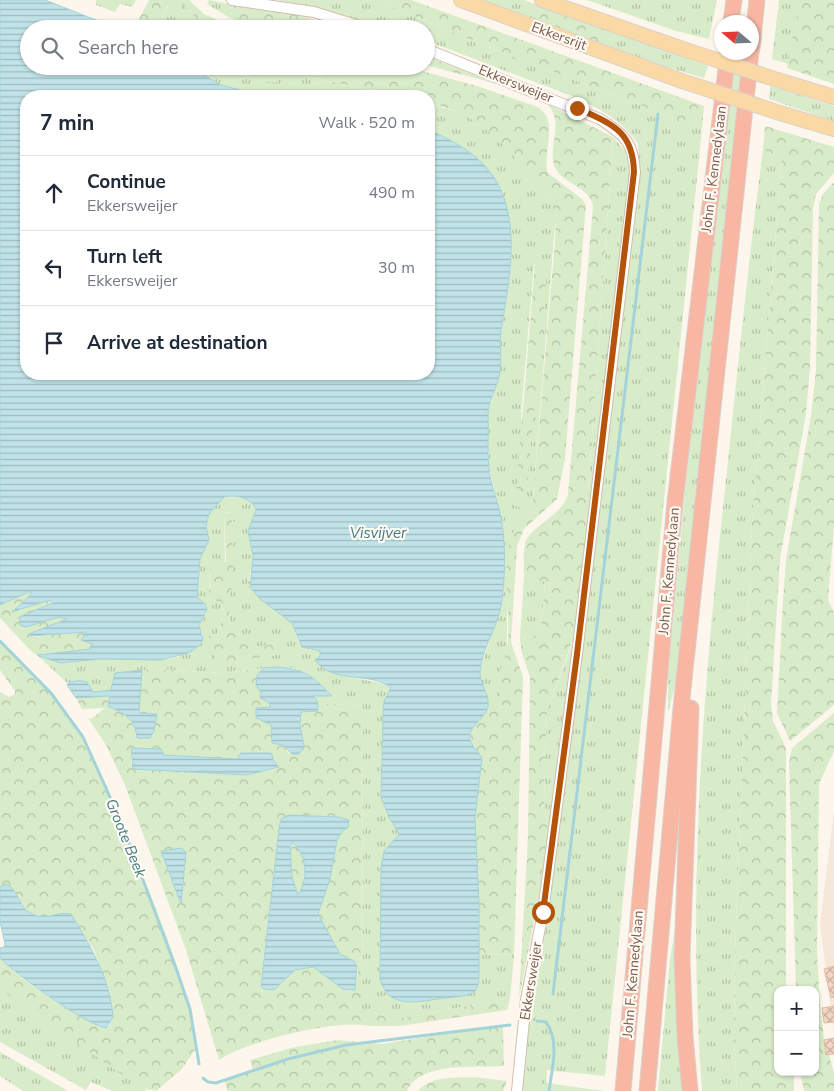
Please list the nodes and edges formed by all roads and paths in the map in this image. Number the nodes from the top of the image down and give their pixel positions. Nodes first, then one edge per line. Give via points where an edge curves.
1 (232, 0) edge
2 (461, 0) edge
3 (542, 0) edge
4 (734, 0) edge
5 (757, 0) edge
6 (732, 15) edge
7 (755, 15) edge
8 (340, 20) edge
9 (435, 53) edge
10 (727, 60) edge
11 (750, 60) edge
12 (834, 97) edge
13 (834, 129) edge
14 (696, 563) junction
15 (517, 1091) edge
16 (623, 1091) edge
17 (647, 1091) edge
18 (690, 1091) edge

1 - 8 street via 314,12
2 - 13 main road, Ekkersrijt, bridge via 682,81
3 - 12 main road, Ekkersrijt, bridge
4 - 6 highway
5 - 7 highway
9 - 15 street, Ekkersweijer via 600,119 624,135 634,156 578,644 543,912 526,1000
10 - 16 highway, John F. Kennedylaan via 675,502
11 - 14 highway, John F. Kennedylaan
14 - 17 highway, John F. Kennedylaan
14 - 18 highway via 682,958

